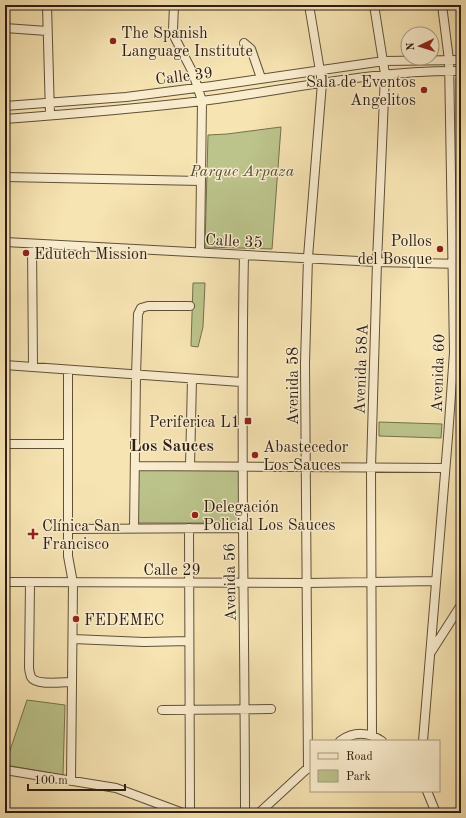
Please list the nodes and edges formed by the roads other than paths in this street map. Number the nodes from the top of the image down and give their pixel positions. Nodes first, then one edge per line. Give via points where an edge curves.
1 (47, 5) edge
2 (174, 5) edge
3 (309, 5) edge
4 (374, 5) edge
5 (442, 5) edge
6 (5, 28) edge
7 (47, 31) junction
8 (244, 43) dead end
9 (449, 60) junction
10 (461, 60) edge
11 (384, 61) junction
12 (320, 69) junction
13 (449, 71) junction
14 (461, 71) edge
15 (385, 74) junction
16 (261, 78) junction
17 (322, 83) junction
18 (198, 88) junction
19 (202, 101) junction
20 (49, 103) junction
21 (5, 106) edge
22 (50, 115) junction
23 (5, 119) edge
24 (5, 177) edge
25 (201, 181) junction
26 (5, 242) edge
27 (32, 244) junction
28 (200, 252) junction
29 (244, 255) junction
30 (308, 257) junction
31 (377, 262) junction
32 (452, 264) junction
33 (461, 264) edge
34 (190, 306) dead end
35 (457, 352) edge
36 (5, 365) edge
37 (34, 366) junction
38 (68, 370) junction
39 (136, 375) junction
40 (192, 379) junction
41 (241, 382) junction
42 (5, 444) edge
43 (67, 444) junction
44 (135, 466) junction
45 (190, 466) junction
46 (244, 466) junction
47 (306, 466) junction
48 (371, 467) junction
49 (445, 468) junction
50 (134, 528) junction
51 (189, 528) junction
52 (243, 528) junction
53 (68, 529) junction
54 (436, 581) junction
55 (5, 582) edge
56 (243, 582) junction
57 (30, 583) junction
58 (73, 583) junction
59 (190, 583) junction
60 (308, 583) junction
61 (373, 583) junction
62 (461, 605) edge
63 (73, 639) junction
64 (189, 641) junction
65 (429, 656) junction
66 (72, 682) junction
67 (189, 709) junction
68 (245, 709) junction
69 (271, 709) dead end
70 (162, 710) dead end
71 (372, 735) junction
72 (342, 740) edge
73 (380, 740) edge
74 (423, 740) edge
75 (309, 767) edge
76 (5, 770) edge
77 (71, 781) junction
78 (427, 792) edge
79 (183, 813) edge
80 (190, 813) edge
81 (245, 813) edge
82 (259, 813) edge
83 (436, 813) edge

1 - 7 street
2 - 18 street via 175,38
3 - 12 street, Avenida 58
4 - 11 street, Avenida 58A
5 - 9 street, Avenida 60
6 - 7 street
7 - 20 street
8 - 16 street via 251,49
9 - 10 street, Calle 39
9 - 11 street, Calle 39
9 - 13 street, Avenida 60
11 - 12 street, Calle 39
11 - 15 street, Avenida 58A
12 - 16 street, Calle 39
12 - 17 street, Avenida 58
13 - 14 street, Calle 39
13 - 15 street, Calle 39
13 - 32 street, Avenida 60
15 - 17 street, Calle 39
15 - 31 street, Avenida 58A
16 - 18 street, Calle 39
17 - 19 street, Calle 39
17 - 30 street, Avenida 58
18 - 19 street
18 - 20 street, Calle 39
19 - 22 street, Calle 39
19 - 25 street
20 - 21 street, Calle 39
20 - 22 street
22 - 23 street, Calle 39
24 - 25 street
25 - 28 street
26 - 27 street, Calle 35
27 - 28 street, Calle 35
27 - 37 street
28 - 29 street, Calle 35
29 - 30 street, Calle 35
29 - 41 street, Avenida 56
30 - 31 street, Calle 35
30 - 47 street, Avenida 58
31 - 32 street, Calle 35
31 - 48 street, Avenida 58A
32 - 33 street, Calle 35
32 - 35 street, Avenida 60
34 - 39 street via 141,308 138,314
35 - 49 street, Avenida 60
36 - 37 street
37 - 38 street
38 - 39 street
38 - 43 street
39 - 40 street
39 - 44 street
40 - 41 street
40 - 45 street
41 - 46 street, Avenida 56
42 - 43 street
43 - 53 street
44 - 45 street
44 - 50 street
45 - 46 street
46 - 47 street
46 - 52 street, Avenida 56
47 - 48 street
47 - 60 street, Avenida 58
48 - 49 street
48 - 61 street, Avenida 58A
49 - 54 street, Avenida 60
50 - 51 street
50 - 53 street
51 - 52 street
51 - 59 street
52 - 56 street, Avenida 56
53 - 58 street via 68,556
54 - 61 street, Calle 29
54 - 65 street, Avenida 60
55 - 57 street, Calle 29
56 - 59 street, Calle 29
56 - 60 street, Calle 29
56 - 68 street, Avenida 56
57 - 58 street, Calle 29
57 - 66 street via 31,677 41,682
58 - 59 street, Calle 29
58 - 63 street
59 - 64 street
60 - 61 street, Calle 29
60 - 75 street, Avenida 58
61 - 71 street, Avenida 58A
62 - 65 street
63 - 64 street
63 - 66 street
64 - 67 street
65 - 74 street, Avenida 60
66 - 77 street
67 - 68 street
67 - 70 street
67 - 80 street
68 - 69 street
68 - 81 street, Avenida 56
71 - 72 street via 353,735
71 - 73 street
75 - 82 street
76 - 77 street
77 - 79 street via 116,788
78 - 83 street

